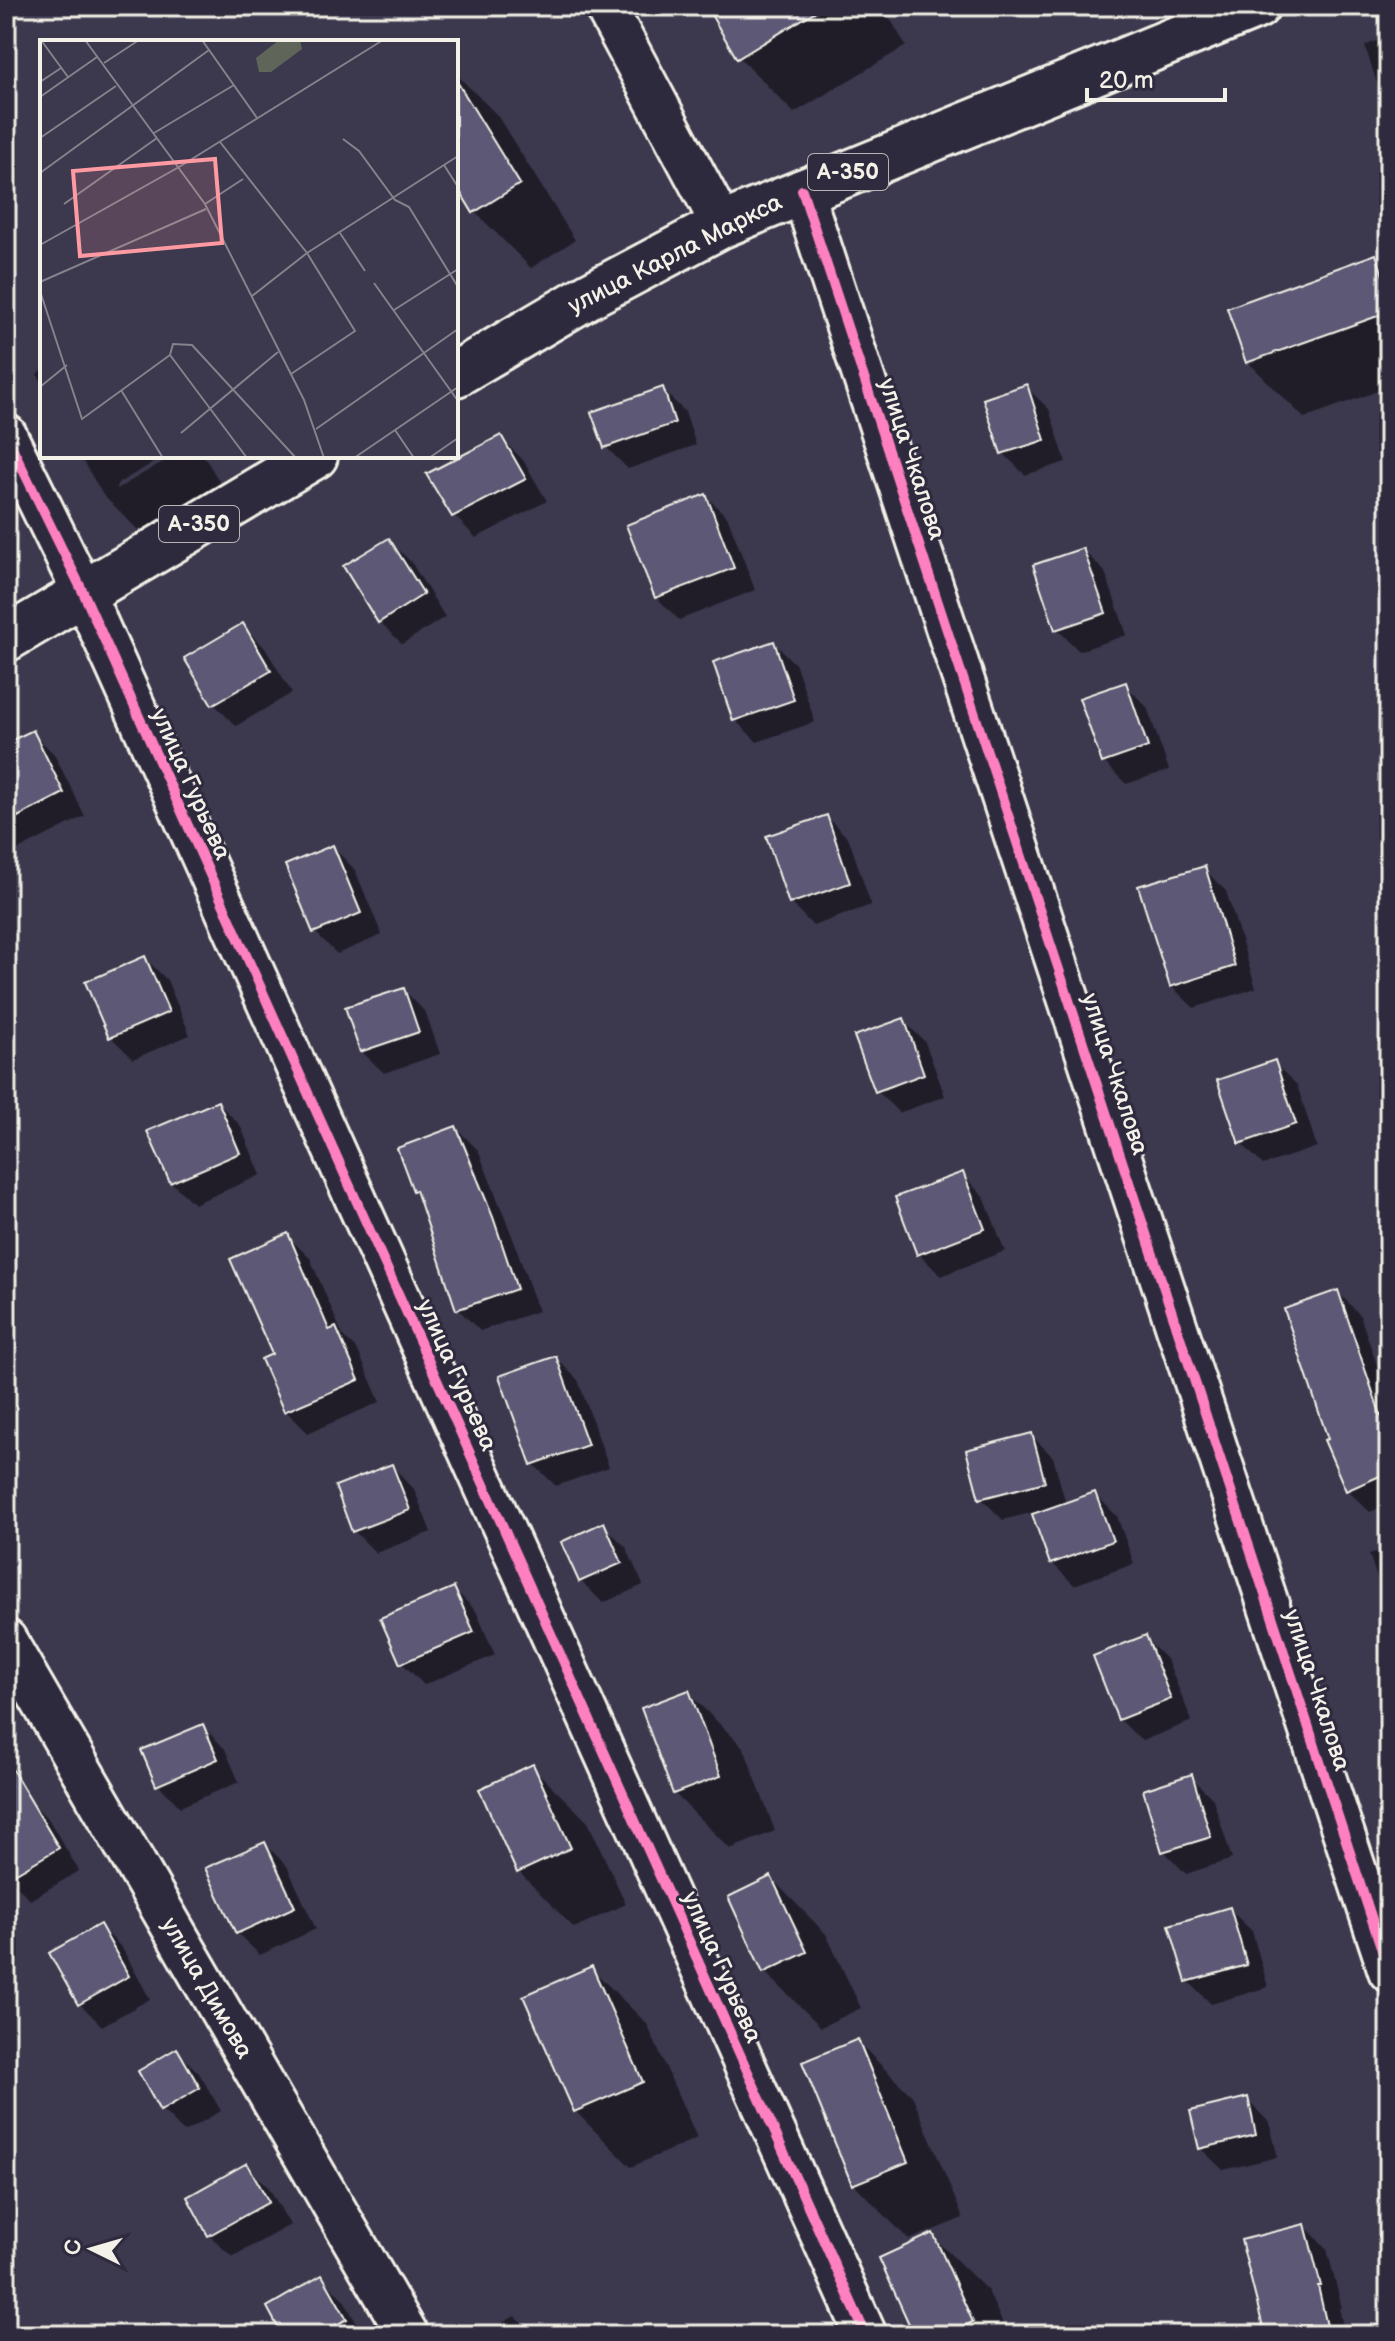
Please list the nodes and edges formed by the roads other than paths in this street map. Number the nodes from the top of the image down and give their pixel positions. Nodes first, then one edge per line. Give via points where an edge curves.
1 (605, 6) edge
2 (1257, 6) edge
3 (802, 190) junction
4 (722, 225) junction
5 (458, 373) edge
6 (6, 435) edge
7 (312, 458) edge
8 (83, 592) junction
9 (6, 639) edge
10 (6, 1640) edge
11 (1389, 1971) edge
12 (408, 2335) edge
13 (866, 2335) edge

1 - 4 street
2 - 3 highway, улица Карла Маркса / А-350
3 - 4 highway, улица Карла Маркса / А-350
3 - 11 street, улица Чкалова
4 - 5 highway, улица Карла Маркса / А-350
6 - 8 street, улица Гурьева
7 - 8 highway, А-350
8 - 9 highway, А-350
8 - 13 street, улица Гурьева
10 - 12 street, улица Димова

